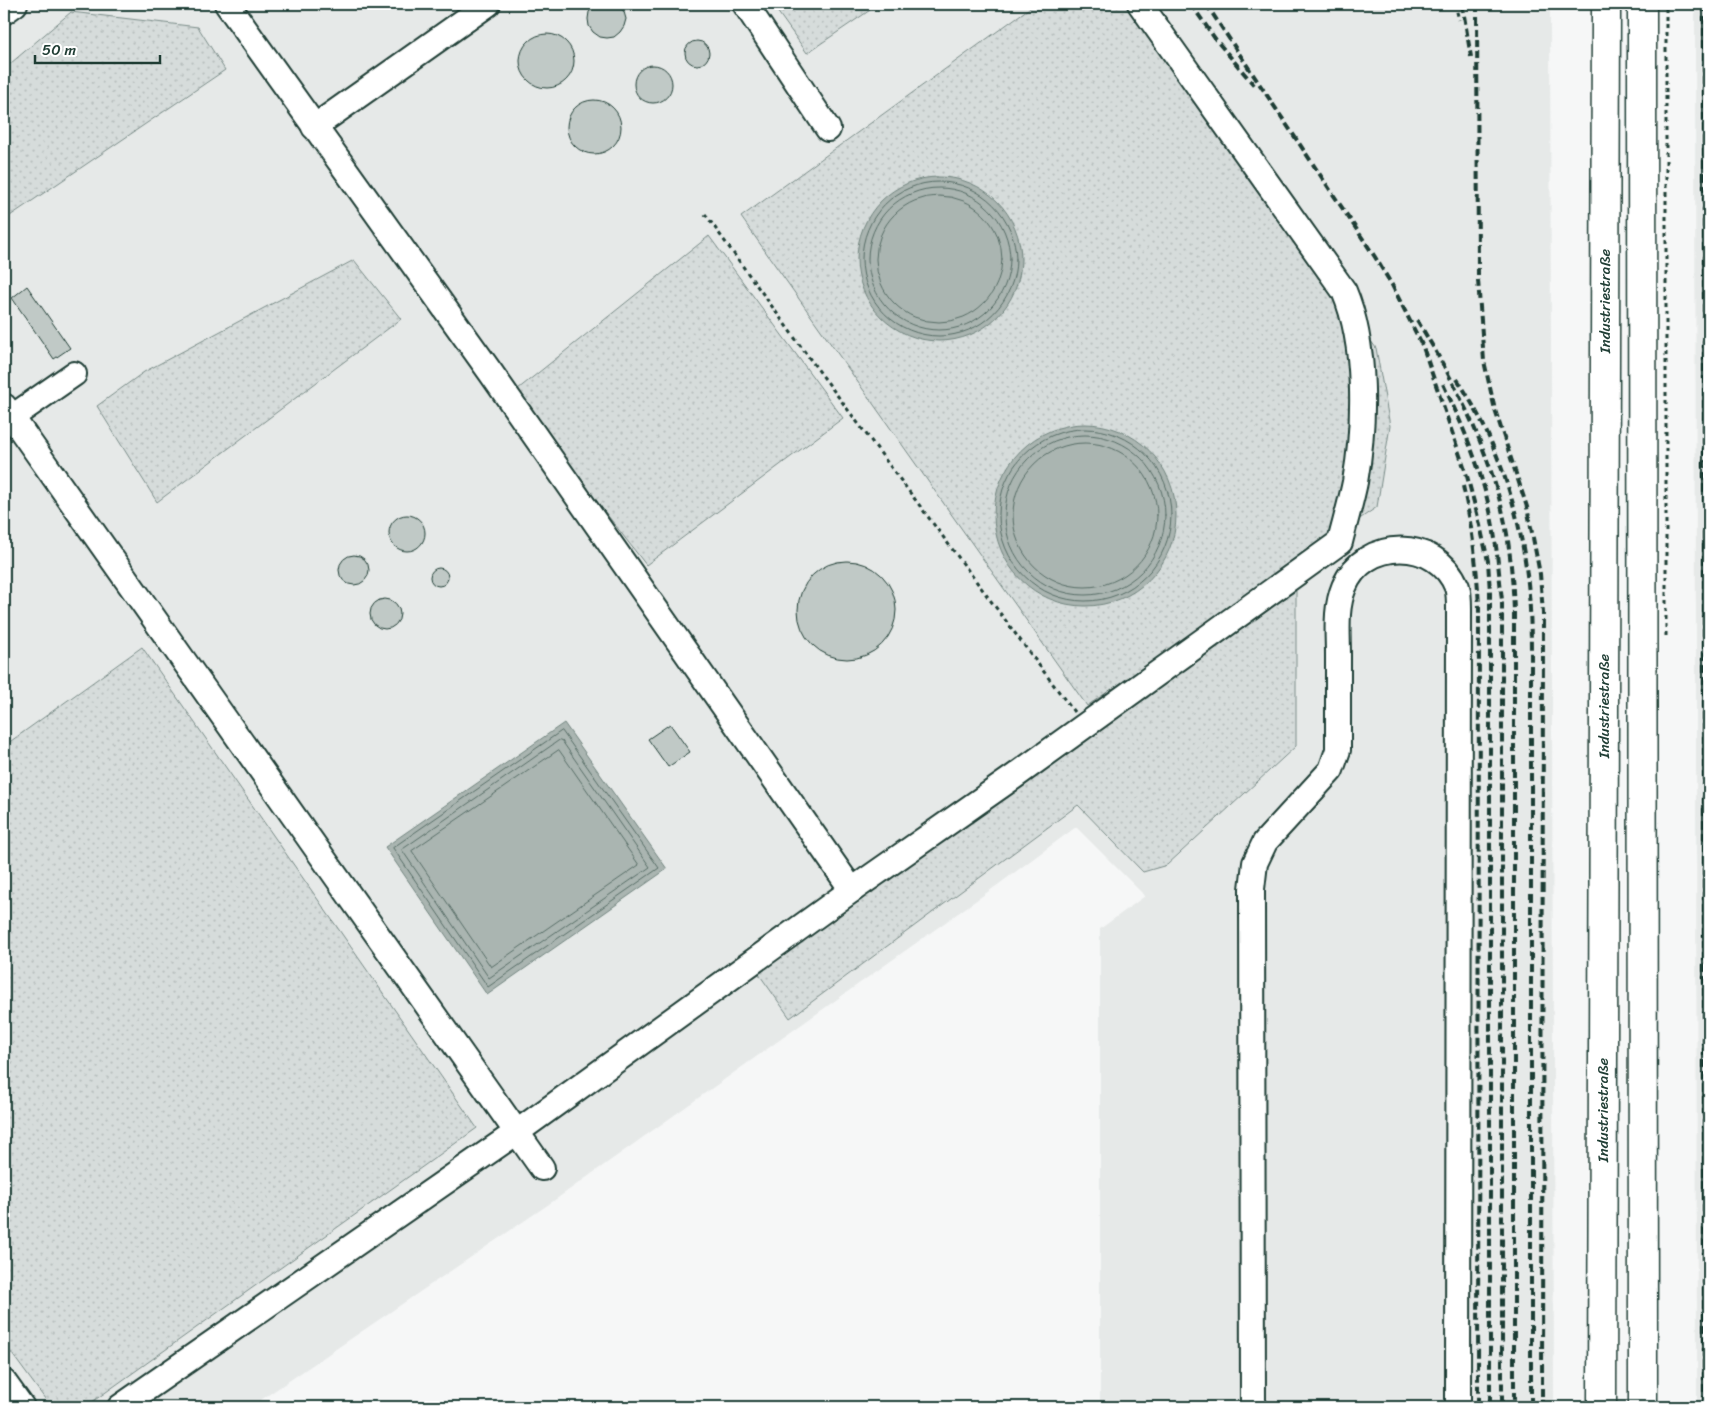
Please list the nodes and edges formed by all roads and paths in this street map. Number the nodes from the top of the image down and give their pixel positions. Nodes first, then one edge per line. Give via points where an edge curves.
1 (15, 4) edge
2 (227, 4) edge
3 (488, 4) edge
4 (745, 4) edge
5 (1140, 4) edge
6 (1455, 4) edge
7 (1606, 4) edge
8 (1642, 4) edge
9 (4, 12) edge
10 (1459, 20) dead end
11 (314, 126) junction
12 (828, 129) dead end
13 (704, 214) dead end
14 (74, 374) dead end
15 (8, 412) edge
16 (1084, 726) junction
17 (852, 890) junction
18 (518, 1132) junction
19 (542, 1168) dead end
20 (4, 1382) edge
21 (22, 1407) edge
22 (120, 1407) edge
23 (1253, 1407) edge
24 (1458, 1407) edge
25 (1602, 1407) edge
26 (1642, 1407) edge

1 - 9 lane
2 - 11 lane
3 - 11 lane
4 - 12 lane
5 - 16 lane via 1344,291 1358,344 1362,400 1360,448 1355,484 1340,542
6 - 10 path
7 - 25 highway, Industriestraße
8 - 26 highway
11 - 17 lane via 491,373
13 - 16 path
14 - 15 lane
15 - 18 lane
16 - 17 lane
17 - 18 lane
18 - 19 lane
18 - 22 lane
20 - 21 lane
23 - 24 lane via 1252,889 1255,863 1265,842 1331,770 1338,750 1338,610 1344,587 1354,570 1366,560 1383,551 1404,549 1420,551 1439,563 1458,588

